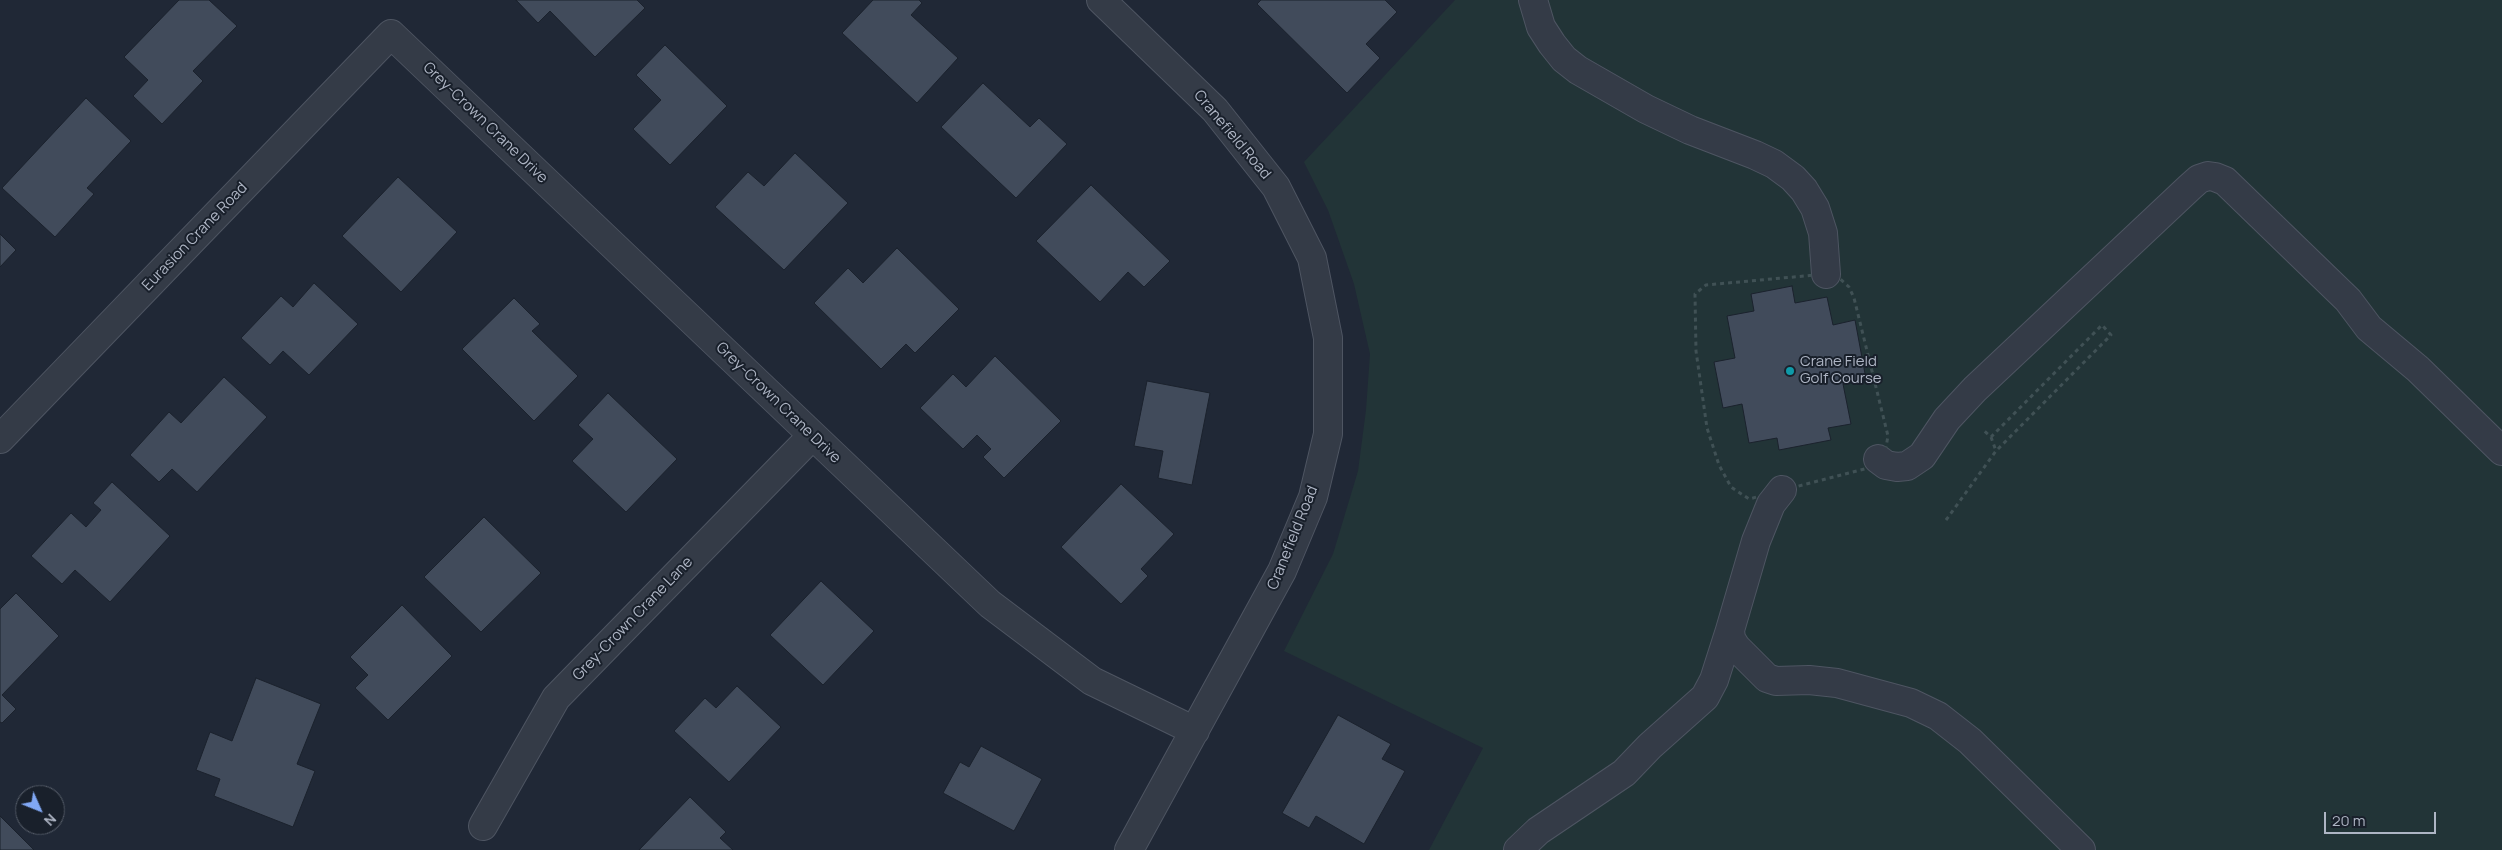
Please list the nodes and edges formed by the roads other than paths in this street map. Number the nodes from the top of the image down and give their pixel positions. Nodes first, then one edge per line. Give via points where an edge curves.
1 (1101, 0) edge
2 (1533, 0) edge
3 (391, 34) joint
4 (1826, 274) road end
5 (812, 436) junction
6 (0, 439) edge
7 (2502, 451) edge
8 (1878, 459) road end
9 (1782, 490) road end
10 (1730, 630) junction
11 (1195, 731) junction
12 (482, 826) dead end
13 (1129, 850) edge
14 (1518, 850) edge
15 (2081, 850) edge

1 - 11 street, Cranefield Road via 1215,110 1276,187 1312,258 1328,338 1328,434 1313,497 1282,571
2 - 4 street via 1548,38 1564,59 1578,70 1646,109 1755,155 1793,178 1815,208 1823,233
3 - 5 street, Grey-Crown Crane Drive
3 - 6 street, Eurasion Crane Road
5 - 11 street, Grey-Crown Crane Drive via 990,604 1092,681
5 - 12 street, Grey-Crown Crane Lane via 556,698
7 - 8 street via 2418,369 2379,338 2348,300 2225,181 2215,176 2199,179 2190,187 1958,406 1922,456 1907,466 1897,467
9 - 10 street via 1763,520
10 - 14 street via 1705,697 1624,773 1538,832
10 - 15 street via 1736,647 1767,678 1837,683 1911,703 1938,716 1970,741
11 - 13 street, Cranefield Road

